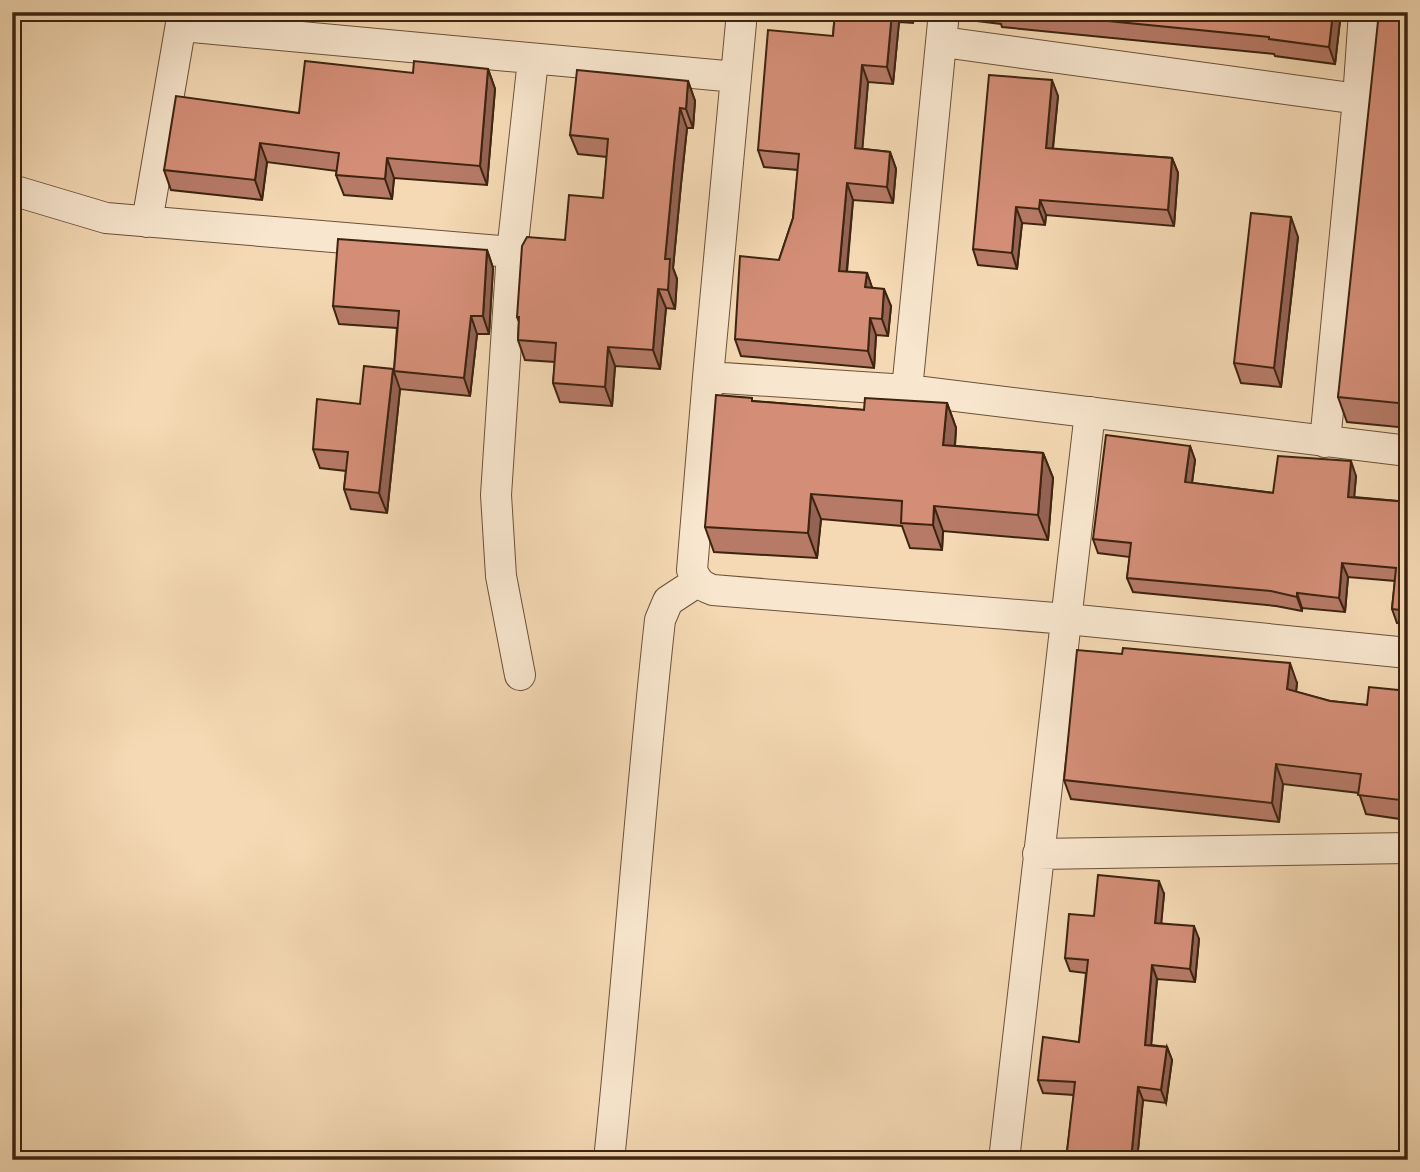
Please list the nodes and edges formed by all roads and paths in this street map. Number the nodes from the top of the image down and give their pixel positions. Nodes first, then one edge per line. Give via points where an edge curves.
1 (742, 12) edge
2 (944, 12) edge
3 (1364, 12) edge
4 (183, 19) edge
5 (943, 42) junction
6 (533, 60) junction
7 (736, 77) junction
8 (1358, 99) junction
9 (12, 190) edge
10 (147, 222) junction
11 (512, 253) junction
12 (708, 377) junction
13 (907, 390) junction
14 (1090, 412) junction
15 (1325, 442) junction
16 (1408, 451) edge
17 (697, 582) junction
18 (1067, 619) junction
19 (1408, 653) edge
20 (520, 675) dead end
21 (1408, 848) edge
22 (1038, 854) junction
23 (609, 1160) edge
24 (1004, 1160) edge

1 - 7 street
2 - 5 street
3 - 8 street
4 - 6 street
4 - 10 street
5 - 8 street
5 - 13 street
6 - 7 street
6 - 11 street
7 - 12 street
8 - 15 street
9 - 10 street via 106,218
10 - 11 street
11 - 20 street via 496,495 501,576
12 - 13 street
12 - 17 street via 692,570
13 - 14 street
14 - 15 street
14 - 18 street
15 - 16 street
17 - 18 street via 713,590
17 - 23 street via 668,601 660,620
18 - 19 street
18 - 22 street
21 - 22 street
22 - 24 street

